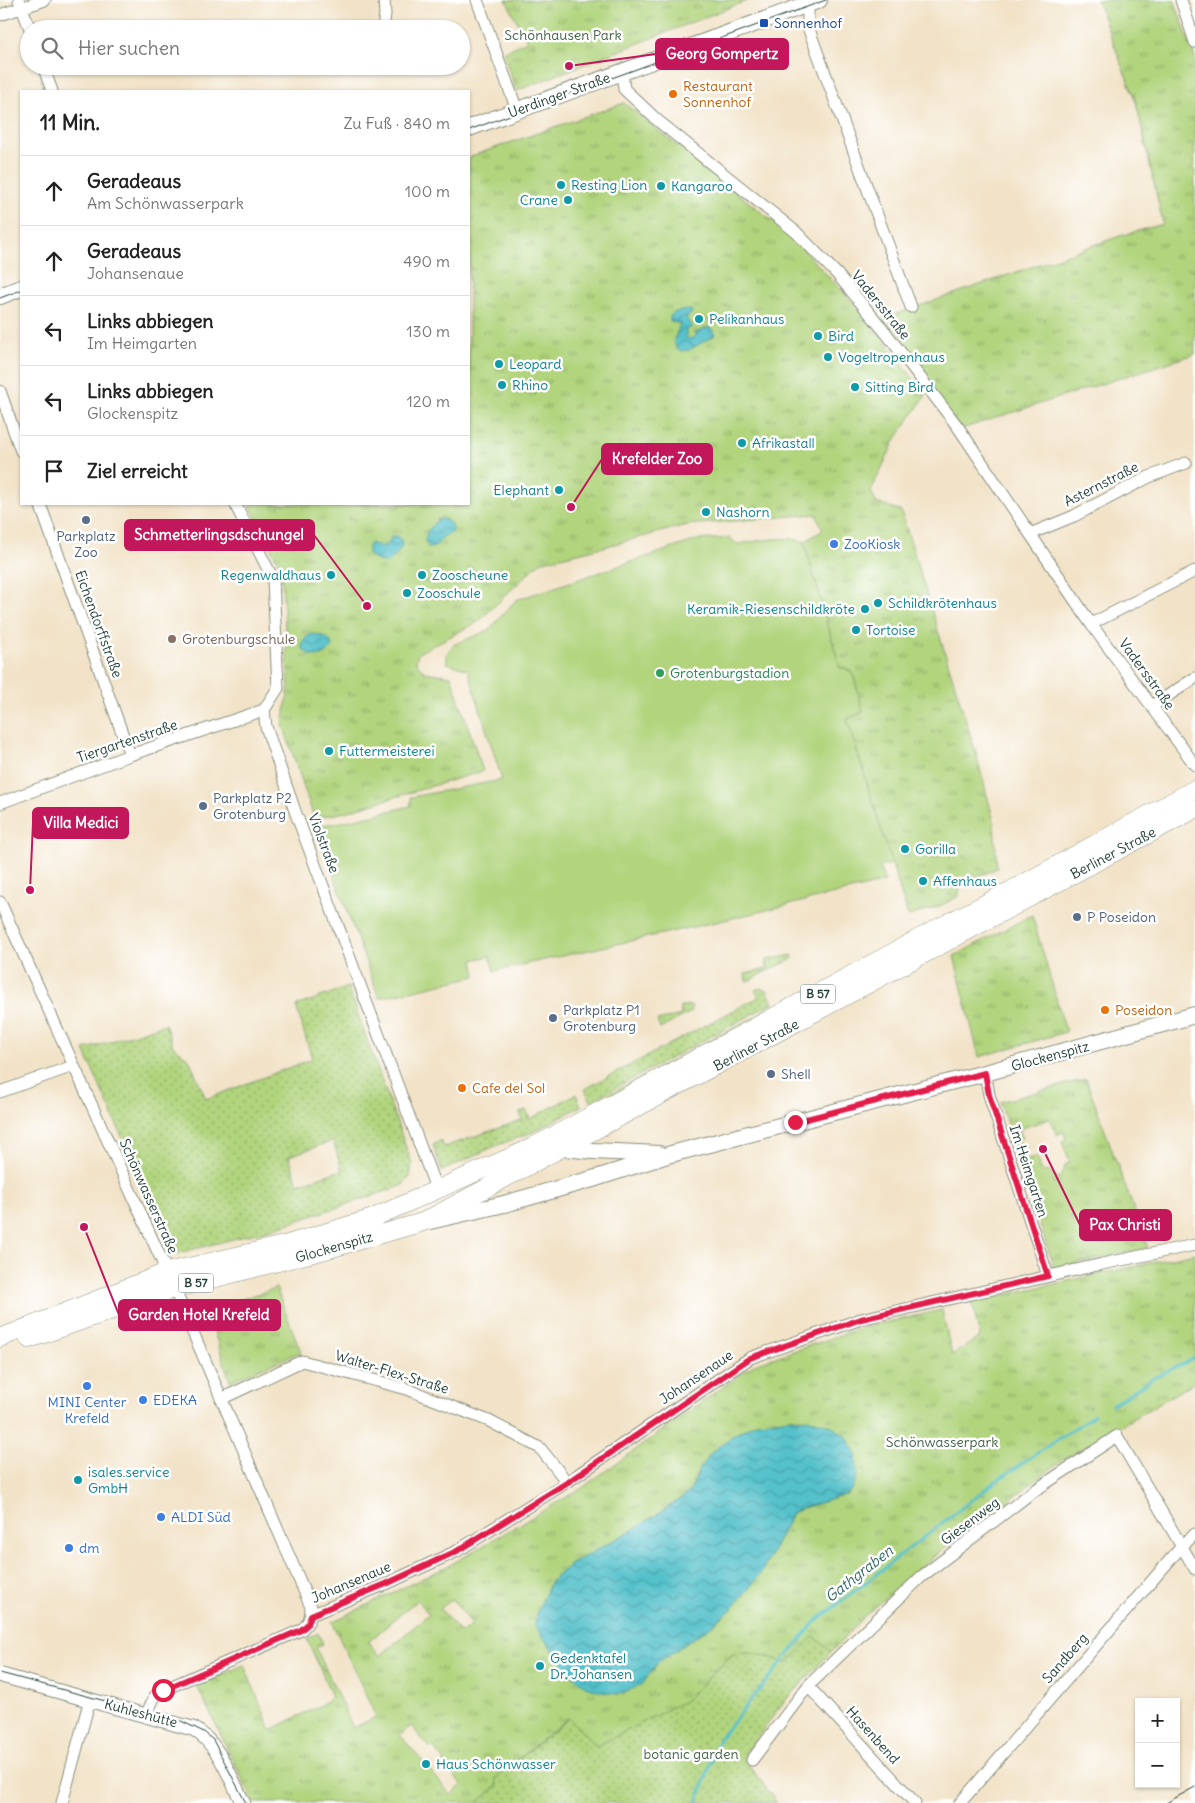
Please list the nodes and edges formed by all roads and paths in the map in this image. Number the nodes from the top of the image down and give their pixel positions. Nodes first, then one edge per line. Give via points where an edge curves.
1 (44, 0) edge
2 (384, 0) edge
3 (477, 0) edge
4 (1181, 0) edge
5 (812, 1) edge
6 (20, 4) edge
7 (0, 14) edge
8 (26, 20) edge
9 (384, 20) edge
10 (1195, 42) edge
11 (622, 72) junction
12 (46, 75) edge
13 (52, 90) edge
14 (517, 110) junction
15 (470, 128) edge
16 (20, 288) edge
17 (0, 296) edge
18 (911, 307) dead end
19 (0, 391) edge
20 (20, 448) edge
21 (1186, 463) dead end
22 (40, 505) edge
23 (236, 505) edge
24 (1030, 534) junction
25 (1195, 571) edge
26 (1092, 624) junction
27 (1195, 678) edge
28 (1152, 706) junction
29 (264, 710) junction
30 (130, 755) junction
31 (1195, 766) edge
32 (1195, 789) edge
33 (0, 803) edge
34 (1195, 809) edge
35 (0, 902) edge
36 (1195, 1015) edge
37 (74, 1066) junction
38 (985, 1073) junction
39 (0, 1092) edge
40 (563, 1146) junction
41 (533, 1148) junction
42 (671, 1154) junction
43 (437, 1191) junction
44 (422, 1222) junction
45 (1195, 1245) edge
46 (167, 1272) junction
47 (1048, 1276) junction
48 (173, 1289) junction
49 (0, 1338) edge
50 (0, 1350) edge
51 (221, 1399) junction
52 (568, 1482) junction
53 (1195, 1534) edge
54 (1182, 1546) junction
55 (1195, 1569) edge
56 (311, 1615) junction
57 (0, 1675) edge
58 (808, 1686) junction
59 (90, 1699) junction
60 (146, 1715) junction
61 (752, 1760) dead end
62 (62, 1803) edge
63 (243, 1803) edge
64 (915, 1803) edge
65 (960, 1803) edge

1 - 6 street
2 - 9 street
3 - 14 street
4 - 10 street
5 - 11 main road, Uerdinger Straße
5 - 18 street, Vadersstraße via 808,27
6 - 7 street
6 - 8 street
11 - 14 main road, Uerdinger Straße
11 - 24 street, Vadersstraße via 624,89 657,120 796,232 837,274 958,427
12 - 13 street
14 - 15 main road, Uerdinger Straße
16 - 17 main road
19 - 20 street
21 - 24 street, Asternstraße via 1149,477 1074,516
22 - 30 street, Eichendorffstraße
23 - 29 street via 273,579 278,688
24 - 26 street, Vadersstraße
25 - 26 street
26 - 28 street, Vadersstraße
27 - 28 street
28 - 31 street, Vadersstraße
29 - 30 street, Tiergartenstraße
29 - 43 street, Violstraße via 266,727 295,811
30 - 33 street, Tiergartenstraße
32 - 41 main road, Berliner Straße / B 57
34 - 40 main road, Berliner Straße / B 57
35 - 37 street, Schönwasserstraße
36 - 38 main road, Glockenspitz
37 - 39 street
37 - 46 street, Schönwasserstraße
38 - 42 main road, Glockenspitz
38 - 47 street, Im Heimgarten via 989,1095
40 - 41 main road, Glockenspitz
40 - 42 main road, Glockenspitz via 593,1151
40 - 44 main road, Berliner Straße / B 57
41 - 43 main road, Berliner Straße / B 57
42 - 44 main road, Glockenspitz via 504,1204
43 - 46 main road, Glockenspitz / B 57 via 373,1218 284,1245
44 - 48 main road, Glockenspitz / B 57
45 - 47 street, Johansenaue
46 - 48 street, Schönwasserstraße
46 - 49 main road, Glockenspitz / B 57
47 - 52 street, Johansenaue via 861,1319 750,1358
48 - 50 main road, Glockenspitz / B 57
48 - 51 street, Schönwasserstraße
51 - 52 street, Walter-Flex-Straße via 302,1361 407,1389 489,1420 540,1448
51 - 56 street, Schönwasserstraße via 311,1608
52 - 56 street, Johansenaue via 457,1551
53 - 54 street, Sandberg
54 - 55 street, Giesenweg
54 - 58 street, Giesenweg via 1117,1436 1031,1493 921,1577
54 - 65 street, Sandberg
56 - 60 street via 301,1630 163,1690 155,1696
57 - 59 street, Kuhleshütte
58 - 61 street, Giesenweg
58 - 64 street, Hasenbend
59 - 60 street, Kuhleshütte
59 - 62 street
60 - 63 street, Kuhleshütte via 194,1729 208,1739

